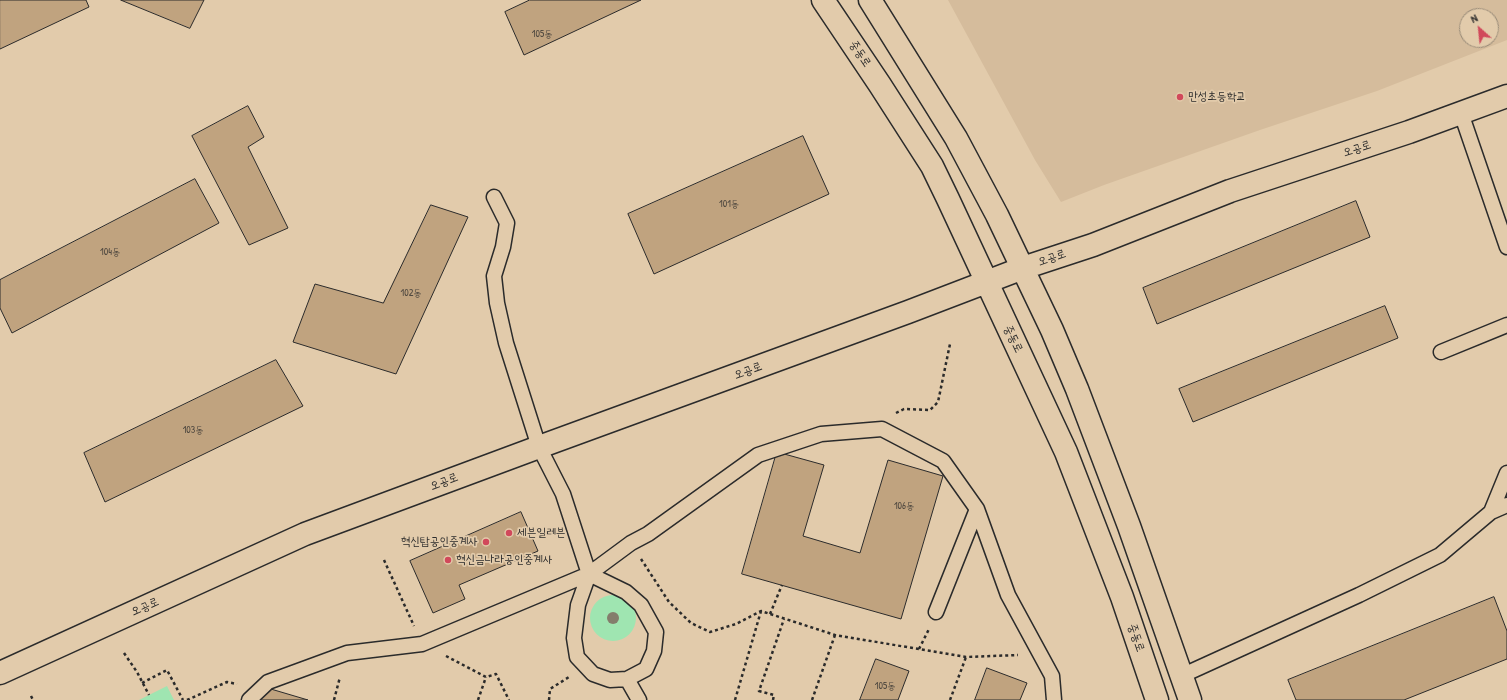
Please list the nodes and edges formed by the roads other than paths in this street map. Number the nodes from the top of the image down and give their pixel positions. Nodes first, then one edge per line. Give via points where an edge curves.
1 (823, 0) edge
2 (870, 0) edge
3 (1507, 96) edge
4 (1461, 113) junction
5 (494, 197) dead end
6 (1507, 247) edge
7 (1023, 268) junction
8 (986, 283) junction
9 (1507, 325) edge
10 (1441, 352) dead end
11 (539, 447) junction
12 (1507, 473) edge
13 (1507, 505) edge
14 (977, 509) junction
15 (1491, 512) junction
16 (589, 574) junction
17 (936, 612) dead end
18 (0, 673) edge
19 (1181, 676) junction
20 (627, 679) junction
21 (249, 700) edge
22 (639, 700) edge
23 (1054, 700) edge
24 (1157, 700) edge
25 (1190, 700) edge

1 - 8 street, 중동로 via 932,166
2 - 7 street via 956,138
3 - 4 street, 오공로
4 - 6 lane
4 - 7 street, 오공로 via 1230,191 1093,245
5 - 11 lane via 507,223 494,276 497,303 506,343
7 - 8 street, 오공로
7 - 19 street via 1080,396
8 - 11 street, 오공로
8 - 24 street, 중동로 via 1066,452 1122,597
9 - 10 lane
11 - 16 lane via 563,494
11 - 18 street, 오공로 via 305,534
12 - 15 lane
13 - 15 lane
14 - 16 lane via 943,461 882,430 821,434 758,455
14 - 17 lane
14 - 23 lane via 1008,595 1052,676
15 - 19 lane via 1440,555
16 - 20 lane via 578,605 574,638 577,657 593,674 610,680
16 - 20 lane via 626,592 641,604 656,632 654,651 646,669
16 - 21 lane via 422,644 347,653 268,682
19 - 25 street
20 - 22 lane

